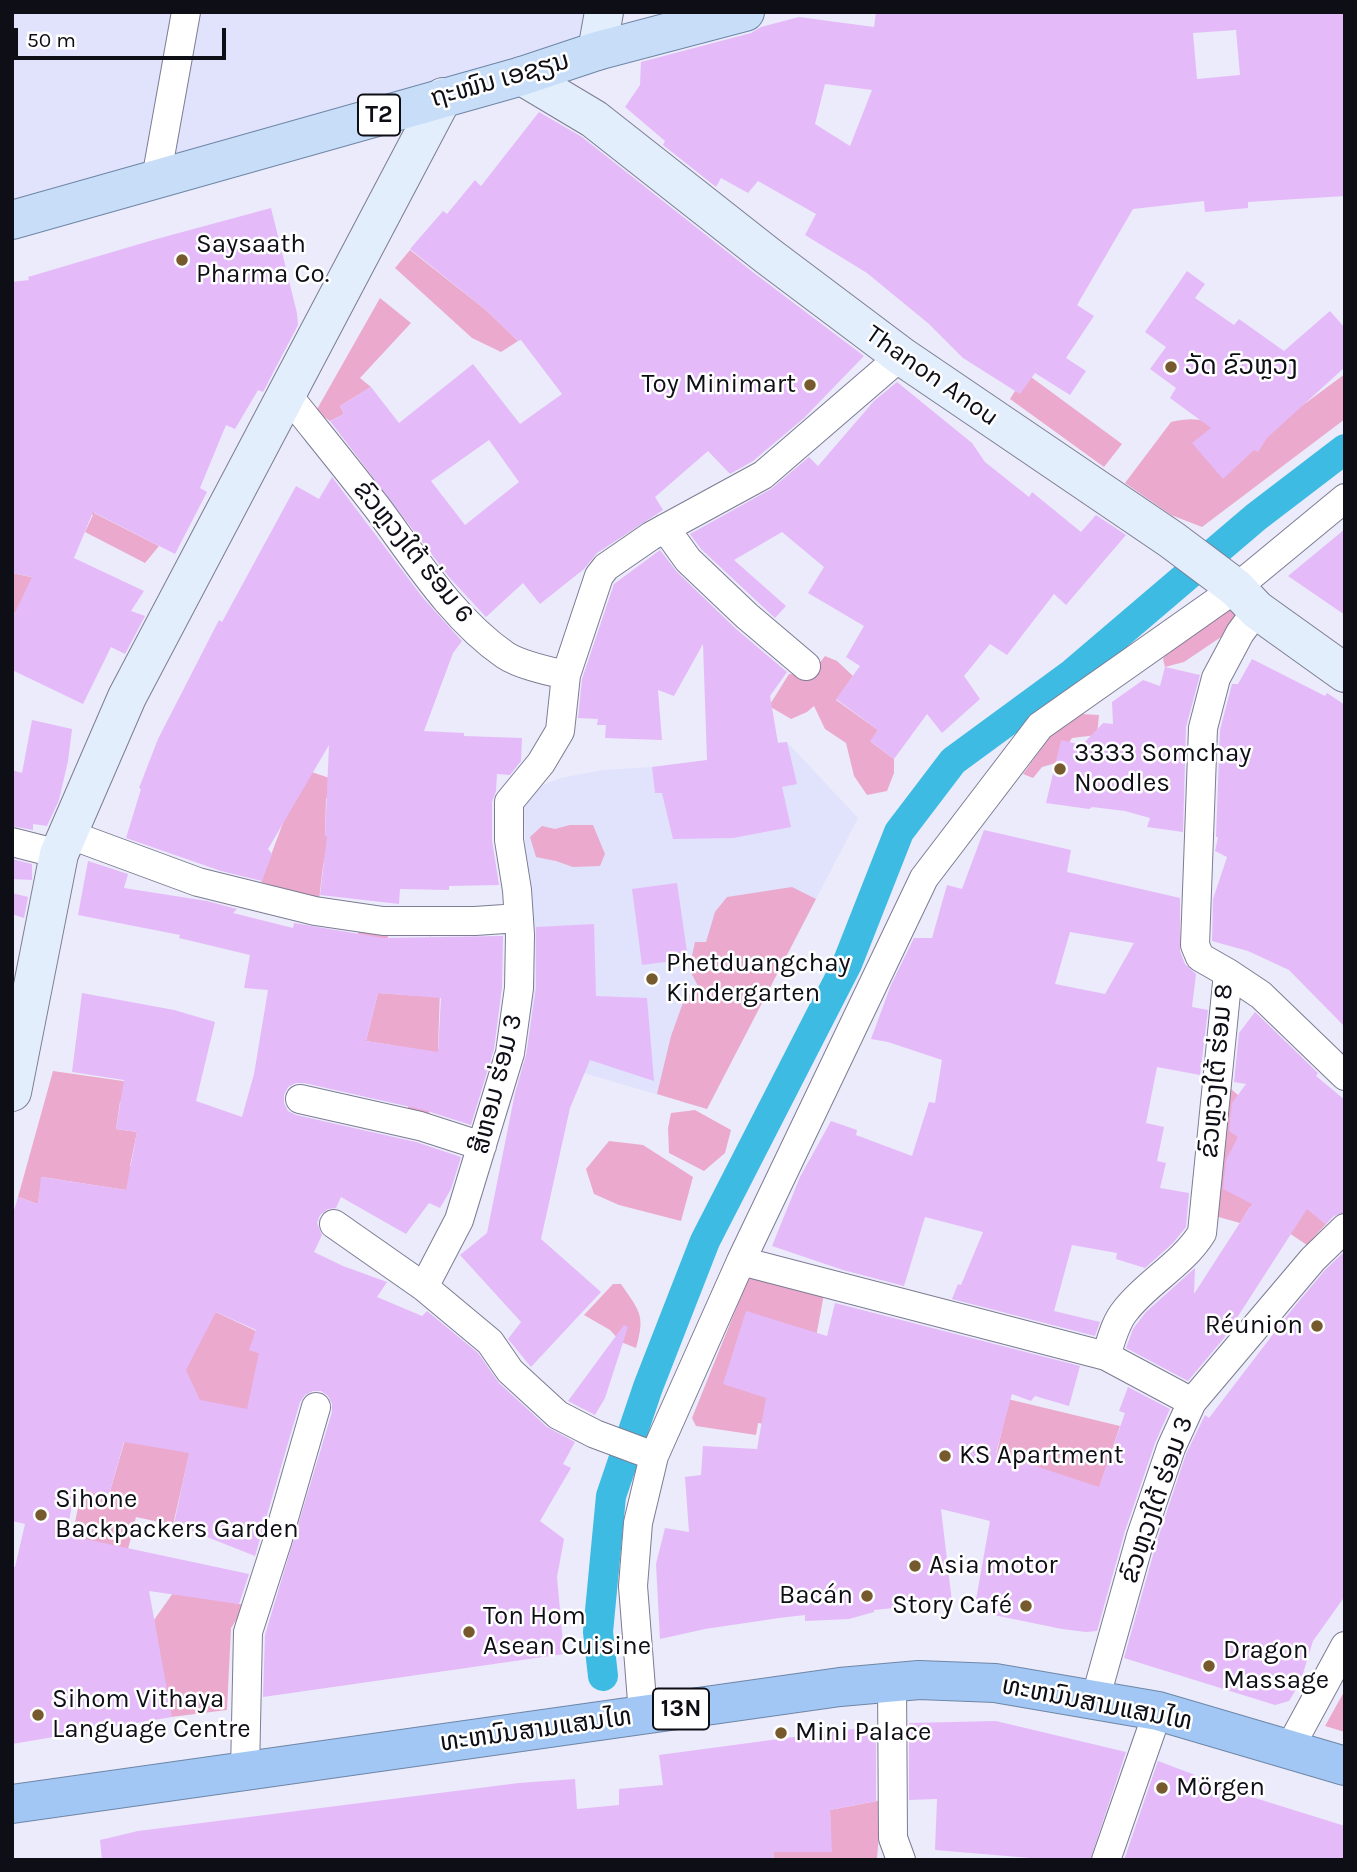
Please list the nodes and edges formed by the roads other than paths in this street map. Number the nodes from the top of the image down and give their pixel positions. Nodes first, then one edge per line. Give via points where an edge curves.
1 (186, 12) edge
2 (604, 12) edge
3 (745, 12) edge
4 (597, 51) junction
5 (522, 76) junction
6 (443, 97) junction
7 (156, 179) junction
8 (12, 220) edge
9 (901, 356) junction
10 (286, 393) junction
11 (1345, 498) edge
12 (666, 528) junction
13 (1247, 599) junction
14 (806, 666) dead end
15 (1345, 673) edge
16 (566, 675) junction
17 (12, 842) edge
18 (64, 844) junction
19 (519, 918) junction
20 (1227, 973) junction
21 (1345, 1076) edge
22 (12, 1092) edge
23 (300, 1099) dead end
24 (482, 1146) junction
25 (334, 1224) dead end
26 (1345, 1228) edge
27 (741, 1261) junction
28 (424, 1287) junction
29 (1106, 1356) junction
30 (1192, 1402) junction
31 (316, 1407) dead end
32 (647, 1453) junction
33 (1345, 1646) edge
34 (892, 1682) junction
35 (1096, 1700) junction
36 (1158, 1711) junction
37 (643, 1714) junction
38 (1289, 1749) junction
39 (1345, 1766) edge
40 (245, 1771) junction
41 (12, 1804) edge
42 (901, 1860) edge
43 (1106, 1860) edge

1 - 7 street
2 - 4 street
3 - 4 main road, ຖະໜົນ ເອຊຽນ / T2
4 - 5 main road, ຖະໜົນ ເອຊຽນ / T2
5 - 6 main road, ຖະໜົນ ເອຊຽນ / T2
5 - 9 street, Thanon Anou via 594,119
6 - 7 main road, ຖະໜົນ ເອຊຽນ / T2
6 - 10 street
7 - 8 main road, ຖະໜົນ ເອຊຽນ / T2
9 - 12 street, ສີຫອມ ຮ່ອມ 3 via 763,475
9 - 13 street, Thanon Anou via 1172,540
10 - 16 street, ຂົວຫຼວງໃຕ້ ຮ່ອມ 6 via 433,584 475,630 507,657
10 - 18 street via 127,696
11 - 13 street
12 - 14 street via 688,560
12 - 16 street, ສີຫອມ ຮ່ອມ 3 via 598,576
13 - 15 street, Thanon Anou
13 - 20 street, ຂົວຫຼວງໃຕ້ ຮ່ອມ 8 via 1240,633 1216,678 1203,728 1195,945 1200,957
13 - 27 street via 1040,726 924,878
16 - 19 street, ສີຫອມ ຮ່ອມ 3 via 560,731 509,802
17 - 18 street
18 - 19 street via 316,911 383,921
18 - 22 street
19 - 24 street, ສີຫອມ ຮ່ອມ 3 via 519,988 510,1053
20 - 21 street via 1261,995
20 - 29 street, ຂົວຫຼວງໃຕ້ ຮ່ອມ 8 via 1202,1233 1184,1257 1125,1310
23 - 24 street via 420,1126
24 - 28 street, ສີຫອມ ຮ່ອມ 3 via 459,1220
25 - 28 street
26 - 30 street, ຂົວຫຼວງໃຕ້ ຮ່ອມ 3 via 1313,1259
27 - 29 street
27 - 32 street
28 - 32 street via 490,1342 510,1371 558,1415
29 - 30 street
30 - 35 street, ຂົວຫຼວງໃຕ້ ຮ່ອມ 3 via 1141,1536
31 - 40 street via 248,1632
32 - 37 street via 633,1586
33 - 38 street
34 - 35 highway, ທະຫນົນສາມແສນໄທ / 13N via 995,1683
34 - 37 highway, ທະຫນົນສາມແສນໄທ / 13N
34 - 42 street via 893,1838
35 - 36 highway, ທະຫນົນສາມແສນໄທ / 13N
36 - 38 highway, ທະຫນົນສາມແສນໄທ / 13N
36 - 43 street
37 - 40 highway, ທະຫນົນສາມແສນໄທ / 13N
38 - 39 highway, ທະຫນົນສາມແສນໄທ / 13N
40 - 41 highway, ທະຫນົນສາມແສນໄທ / 13N

